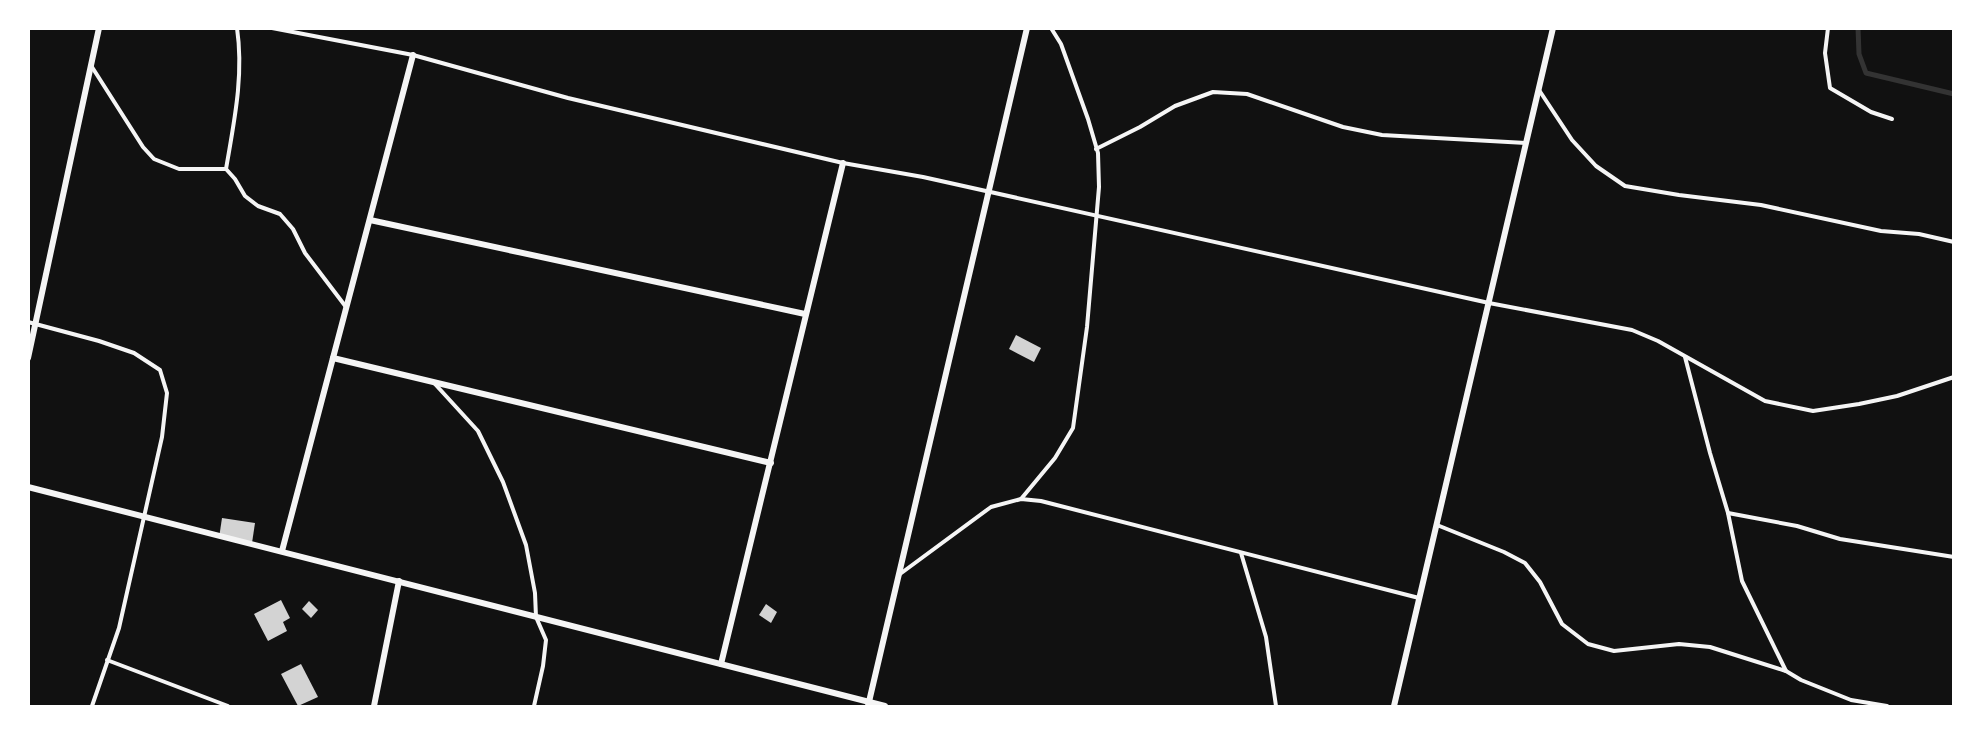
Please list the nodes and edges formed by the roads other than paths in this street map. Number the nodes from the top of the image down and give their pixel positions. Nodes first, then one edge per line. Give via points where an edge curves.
1 (99, 28) edge
2 (237, 28) edge
3 (272, 28) edge
4 (1027, 28) edge
5 (1051, 28) edge
6 (1553, 28) edge
7 (1828, 28) edge
8 (412, 55) junction
9 (91, 66) junction
10 (1539, 89) junction
11 (1892, 119) dead end
12 (1526, 143) junction
13 (1096, 149) junction
14 (843, 163) junction
15 (226, 169) junction
16 (988, 192) junction
17 (1096, 216) junction
18 (370, 220) junction
19 (1953, 242) edge
20 (1489, 303) junction
21 (346, 307) junction
22 (805, 314) junction
23 (28, 322) edge
24 (36, 325) junction
25 (1685, 357) junction
26 (28, 358) edge
27 (333, 358) junction
28 (1953, 377) edge
29 (433, 382) junction
30 (771, 463) junction
31 (28, 487) edge
32 (1021, 499) junction
33 (1728, 513) junction
34 (145, 516) junction
35 (1437, 525) junction
36 (282, 552) junction
37 (1241, 552) junction
38 (1953, 557) edge
39 (899, 575) junction
40 (399, 581) junction
41 (1419, 598) junction
42 (536, 617) junction
43 (107, 660) junction
44 (721, 664) junction
45 (1786, 671) junction
46 (869, 704) edge
47 (92, 706) edge
48 (228, 706) edge
49 (374, 706) edge
50 (534, 706) edge
51 (885, 706) edge
52 (1276, 706) edge
53 (1394, 706) edge
54 (1887, 706) edge

1 - 9 street
2 - 15 lane via 239,88
3 - 8 lane
4 - 16 street
5 - 13 lane via 1061,44
6 - 10 street
7 - 11 lane via 1825,53 1830,88 1870,112
8 - 14 lane via 568,98
8 - 18 street
9 - 15 lane via 142,147 154,159 179,169
9 - 24 street
10 - 12 street
10 - 19 lane via 1572,140 1596,166 1625,186 1761,205
12 - 13 lane via 1382,135 1343,127 1247,94 1213,92 1175,106
12 - 20 street
13 - 17 lane
14 - 16 lane
14 - 22 street
15 - 21 lane via 245,196 280,214
16 - 17 lane
16 - 39 street
17 - 20 lane
17 - 32 lane via 1086,336 1073,428
18 - 21 street
18 - 22 street
20 - 25 lane via 1632,330
20 - 35 street
21 - 27 street
22 - 30 street
23 - 24 lane
24 - 26 street
24 - 34 lane via 134,353 160,370 167,393
25 - 28 lane via 1765,401 1813,411 1897,396
25 - 33 lane
27 - 29 street
27 - 36 street
29 - 30 street
29 - 42 lane via 478,431 503,482 526,545
30 - 44 street
31 - 34 street
32 - 37 lane
32 - 39 lane via 991,507
33 - 38 lane via 1840,539
33 - 45 lane via 1742,581
34 - 36 street
34 - 43 lane via 119,628
35 - 41 street
35 - 45 lane via 1525,563 1562,624 1588,645 1614,651 1679,644 1710,647
36 - 40 street
37 - 41 lane
37 - 52 lane via 1266,637
39 - 46 street
40 - 42 street
40 - 49 street
41 - 53 street
42 - 44 street
42 - 50 lane via 546,640
43 - 47 lane
43 - 48 lane
44 - 46 street
45 - 54 lane via 1801,681 1851,700
46 - 51 street

